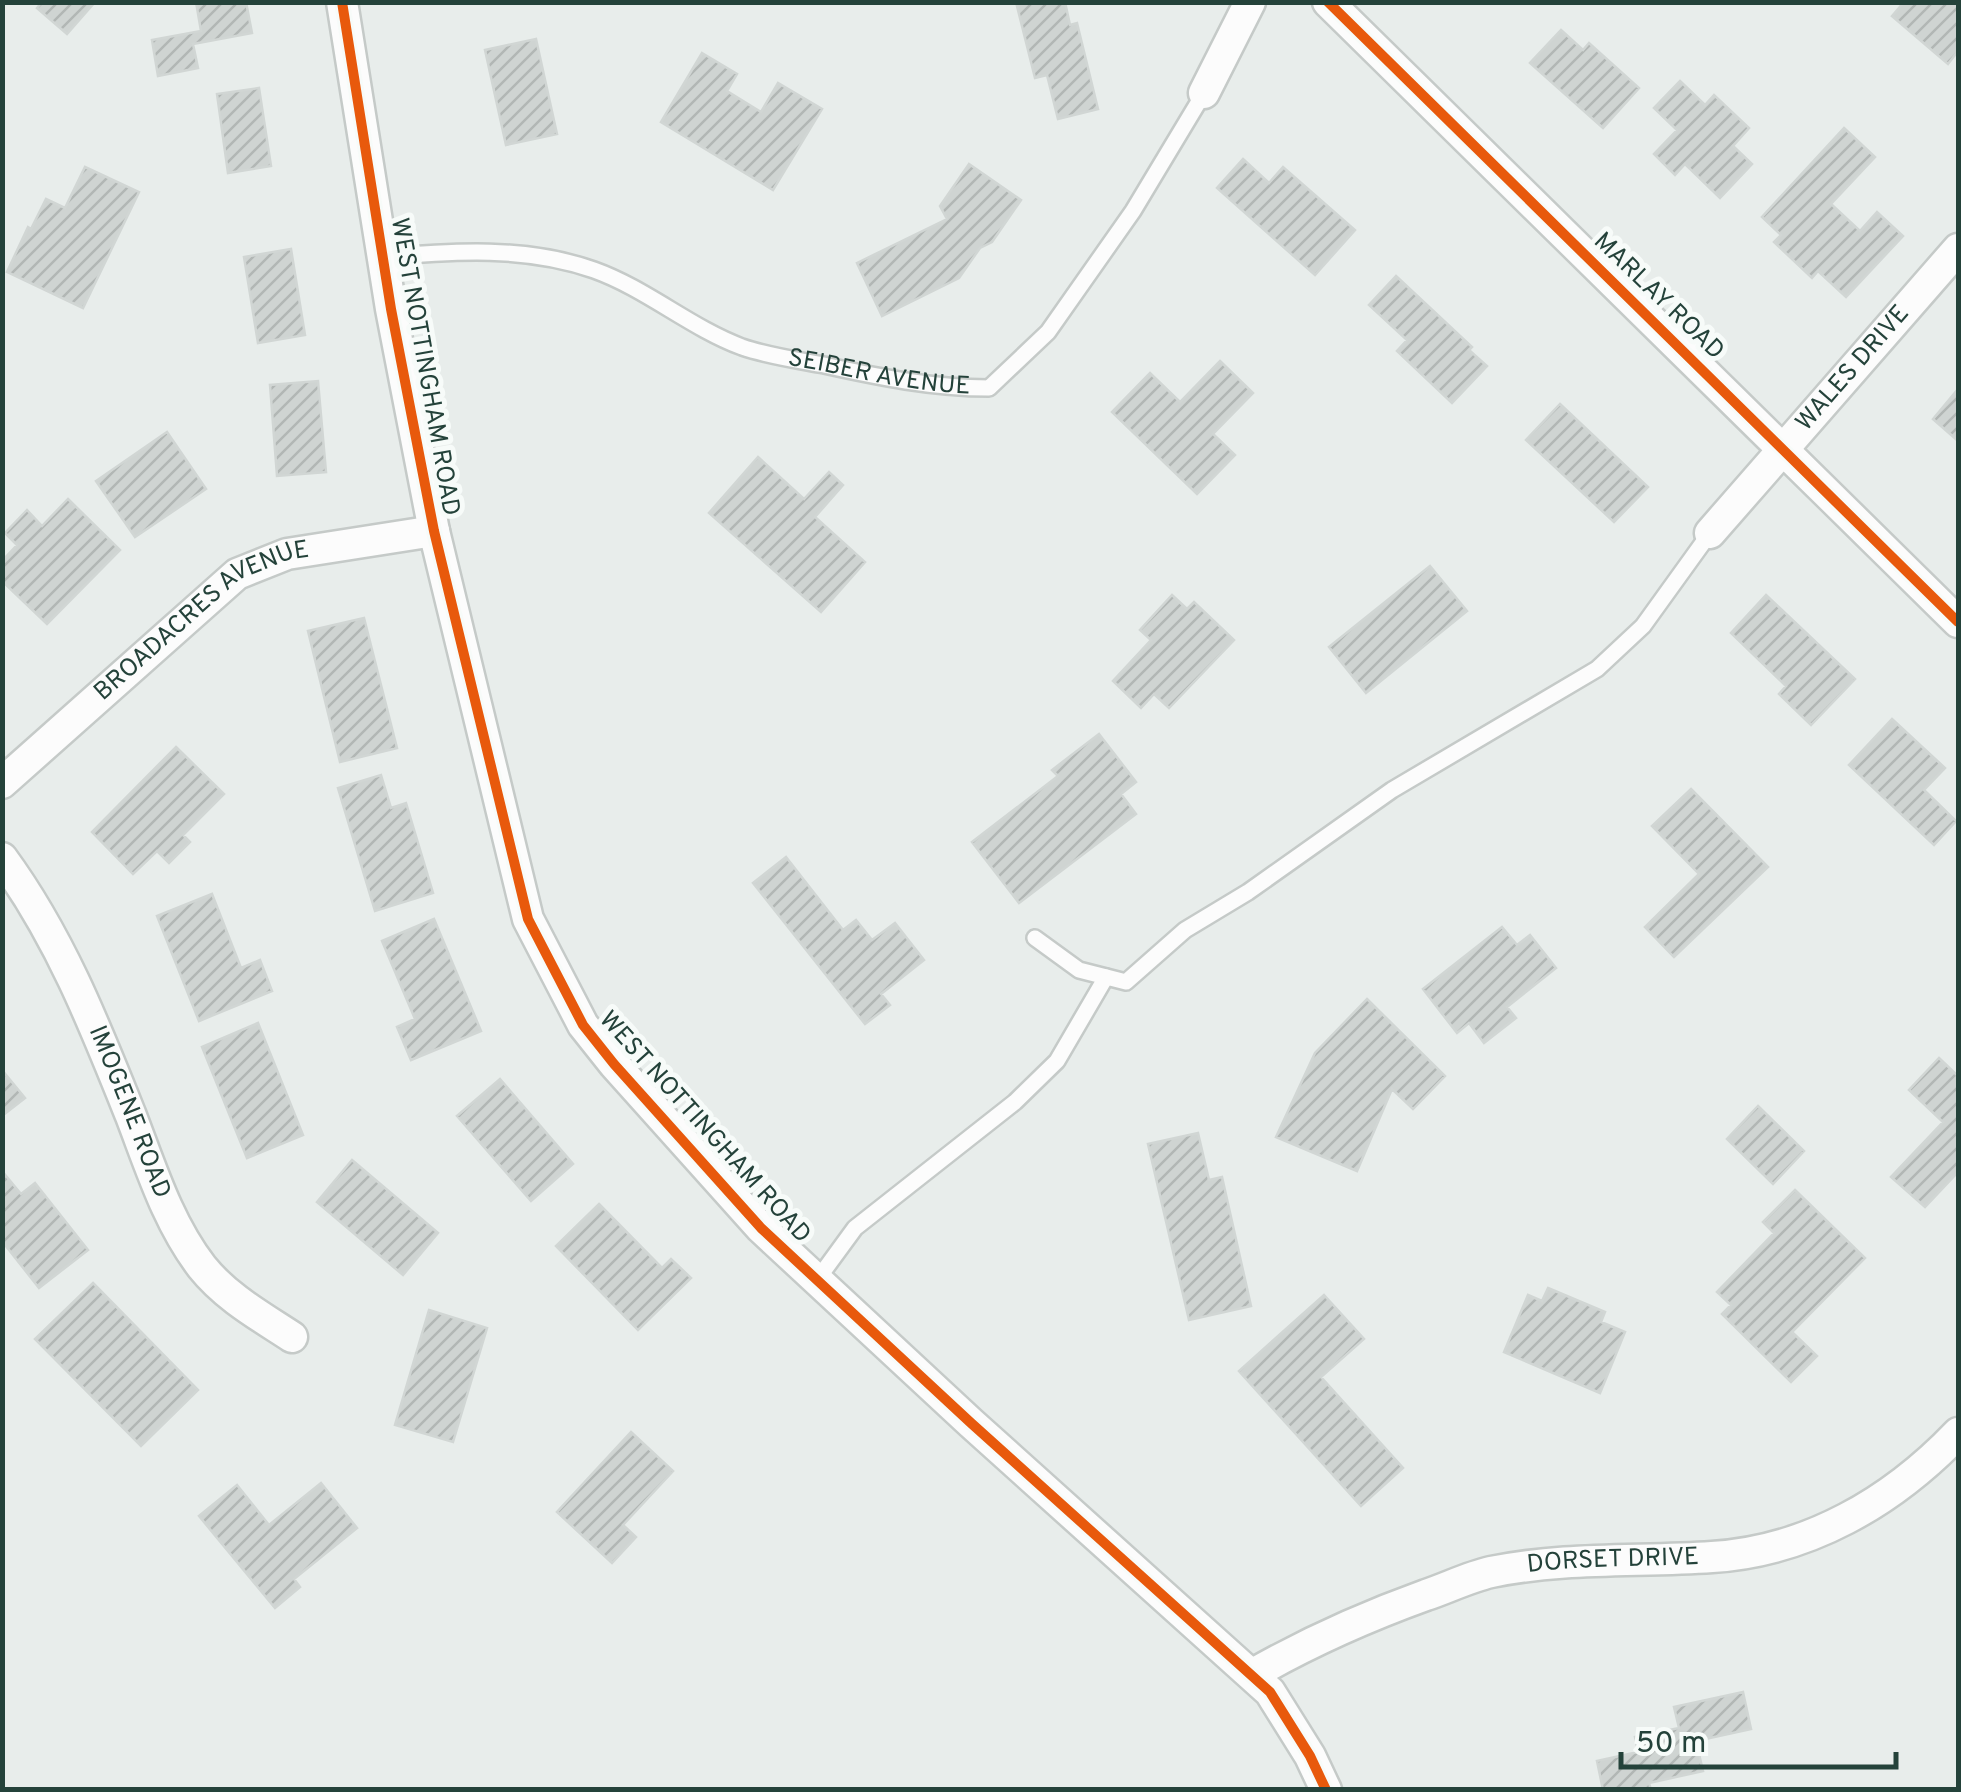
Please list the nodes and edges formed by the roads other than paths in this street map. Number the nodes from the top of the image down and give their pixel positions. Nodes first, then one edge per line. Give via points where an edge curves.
1 (342, 2) edge
2 (1250, 2) edge
3 (1328, 2) edge
4 (1204, 93) joint
5 (1958, 249) edge
6 (383, 257) junction
7 (1783, 448) junction
8 (434, 531) junction
9 (1710, 534) joint
10 (1958, 622) edge
11 (2, 783) edge
12 (2, 858) edge
13 (1035, 938) dead end
14 (1106, 976) junction
15 (817, 1280) junction
16 (292, 1337) dead end
17 (1958, 1434) edge
18 (1253, 1674) junction
19 (1326, 1790) edge

1 - 6 street, WEST NOTTINGHAM ROAD
2 - 4 street, SEIBER AVENUE
3 - 7 street, MARLAY ROAD
4 - 6 lane, SEIBER AVENUE via 1133,211 1048,332 989,388 950,388 743,347 634,287 546,259 458,250
5 - 7 street, WALES DRIVE
6 - 8 street, WEST NOTTINGHAM ROAD
7 - 9 street, WALES DRIVE
7 - 10 street, MARLAY ROAD
8 - 11 street, BROADACRES AVENUE via 287,554 237,574
8 - 15 street, WEST NOTTINGHAM ROAD via 528,919 549,962 582,1024 614,1064 761,1228
9 - 14 lane via 1643,626 1598,669 1392,790 1185,930 1126,982
12 - 16 street, IMOGENE ROAD via 86,1006 174,1223 225,1292
13 - 14 lane via 1079,970
14 - 15 lane via 1058,1061 855,1228
15 - 18 street, WEST NOTTINGHAM ROAD
17 - 18 street, DORSET DRIVE via 1876,1503 1819,1533 1714,1557 1555,1562 1488,1573 1306,1643
18 - 19 street, WEST NOTTINGHAM ROAD

